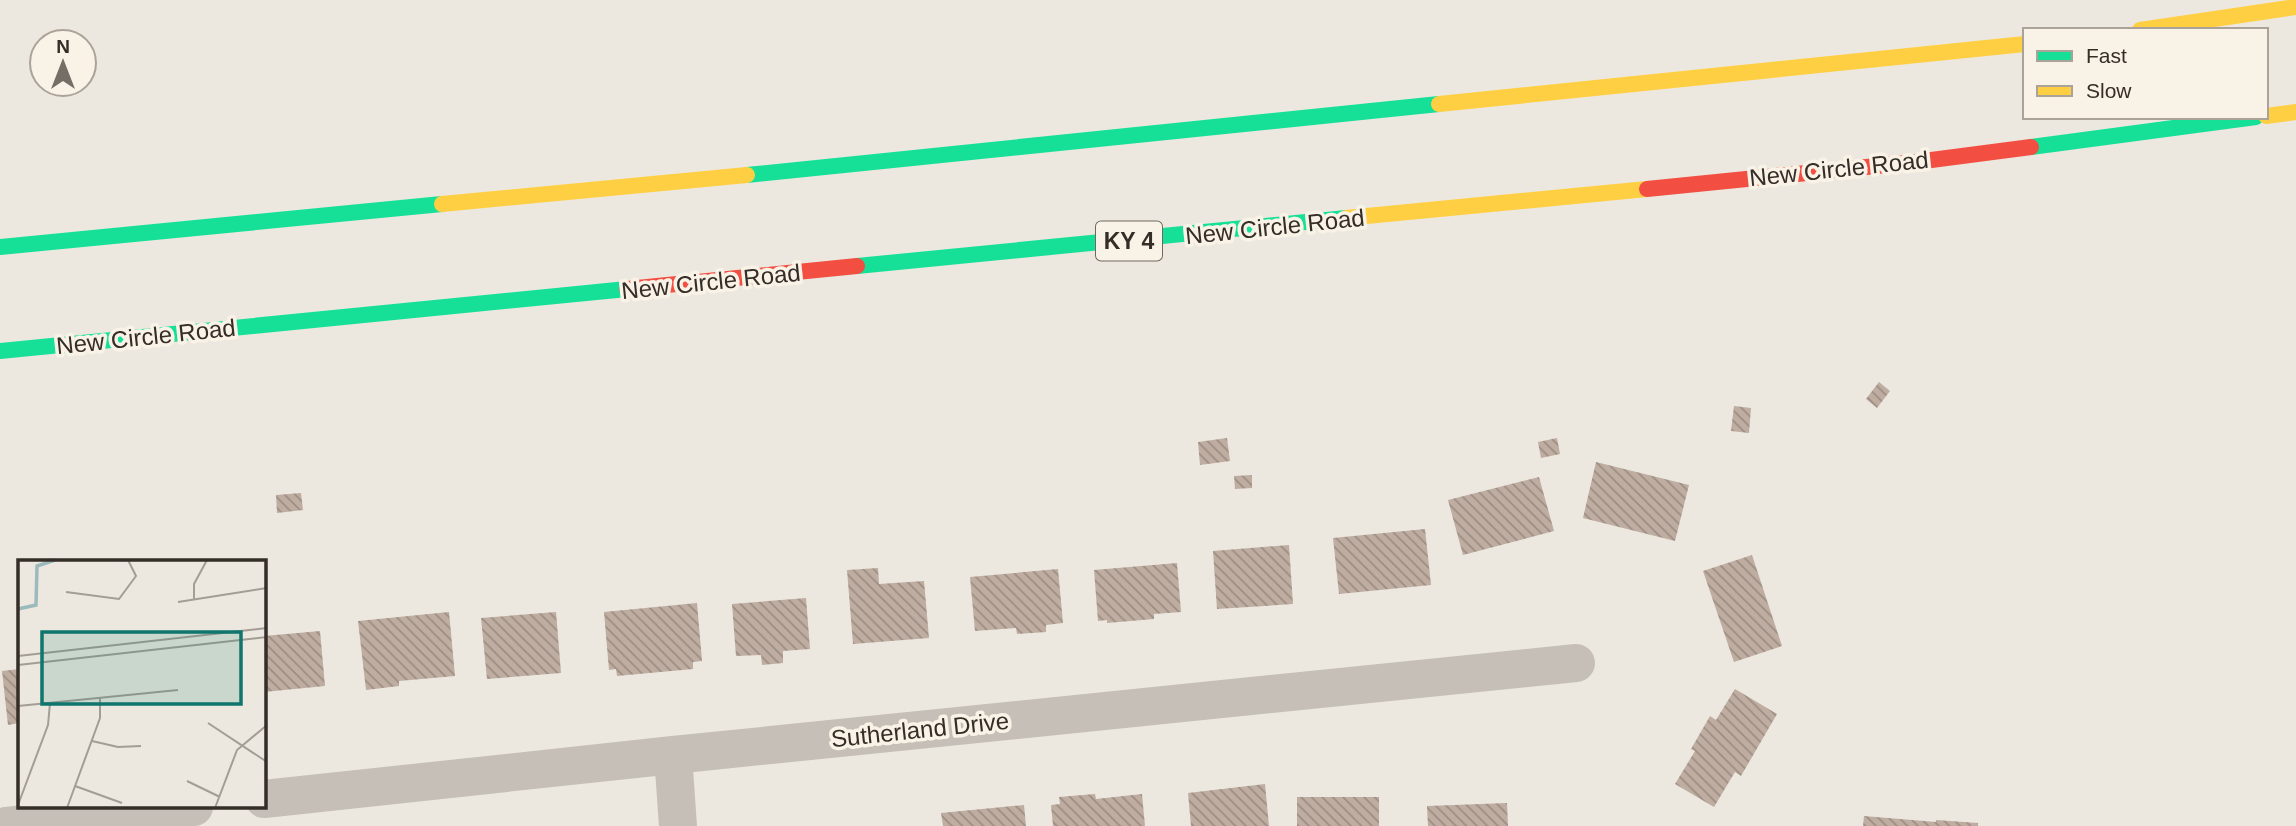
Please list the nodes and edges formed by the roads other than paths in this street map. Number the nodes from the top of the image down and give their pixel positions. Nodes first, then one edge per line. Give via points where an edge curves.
1 (2296, 7) edge
2 (2154, 28) edge
3 (2023, 44) edge
4 (2296, 111) edge
5 (2268, 116) edge
6 (2241, 119) edge
7 (0, 247) edge
8 (0, 351) edge
9 (1576, 663) dead end
10 (673, 755) junction
11 (266, 799) edge
12 (187, 808) edge
13 (93, 822) edge
14 (6, 826) edge
15 (678, 826) edge

1 - 2 highway
3 - 7 highway
4 - 5 highway
6 - 8 highway, New Circle Road / KY 4 via 1916,162
9 - 10 street, Sutherland Drive
10 - 11 street, Sutherland Drive
10 - 15 street
12 - 13 street
13 - 14 street

